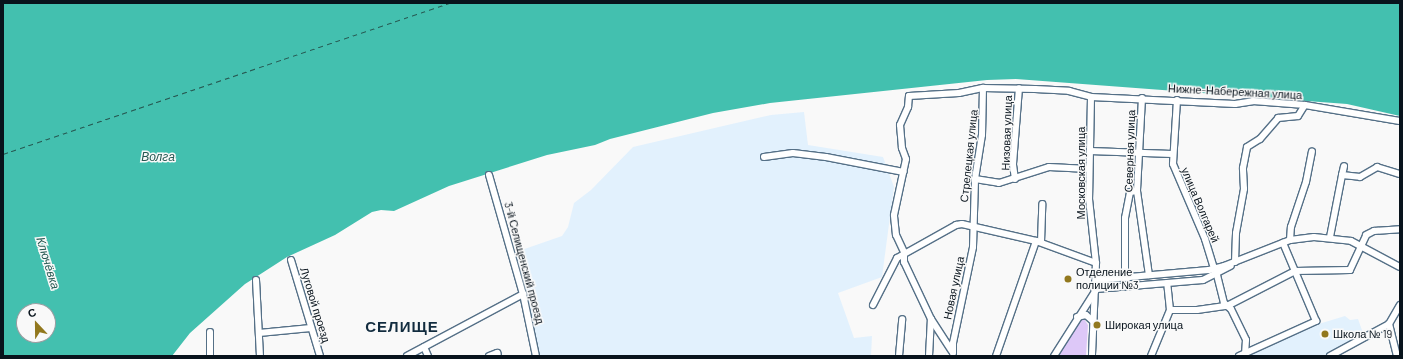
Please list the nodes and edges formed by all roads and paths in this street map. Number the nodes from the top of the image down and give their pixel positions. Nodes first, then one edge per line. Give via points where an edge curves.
1 (983, 88) junction
2 (1019, 88) junction
3 (1091, 97) junction
4 (1142, 98) junction
5 (1177, 100) junction
6 (1305, 106) junction
7 (1400, 121) edge
8 (1090, 151) junction
9 (1138, 151) junction
10 (1312, 152) dead end
11 (1172, 154) junction
12 (764, 157) dead end
13 (1344, 166) dead end
14 (1089, 169) junction
15 (904, 172) junction
16 (1400, 174) edge
17 (488, 175) dead end
18 (1342, 175) junction
19 (974, 179) junction
20 (1015, 179) junction
21 (1137, 191) junction
22 (1042, 204) dead end
23 (973, 226) junction
24 (1400, 229) edge
25 (1330, 237) junction
26 (1290, 240) junction
27 (1038, 241) junction
28 (1283, 243) junction
29 (1360, 245) junction
30 (904, 252) junction
31 (291, 260) dead end
32 (1235, 262) junction
33 (1096, 263) junction
34 (1400, 267) edge
35 (1214, 268) junction
36 (1295, 271) junction
37 (1149, 275) junction
38 (1217, 275) junction
39 (1125, 278) junction
40 (256, 280) dead end
41 (1096, 280) junction
42 (1167, 283) junction
43 (1096, 289) junction
44 (523, 294) junction
45 (873, 305) dead end
46 (1400, 305) edge
47 (1227, 306) junction
48 (1170, 310) junction
49 (1077, 317) junction
50 (931, 318) junction
51 (902, 319) dead end
52 (1094, 323) junction
53 (1389, 324) junction
54 (311, 328) junction
55 (210, 332) dead end
56 (259, 333) junction
57 (424, 347) junction
58 (1245, 353) junction
59 (498, 354) edge
60 (954, 354) edge
61 (210, 356) edge
62 (260, 356) edge
63 (320, 356) edge
64 (407, 356) edge
65 (428, 356) edge
66 (489, 356) edge
67 (536, 356) edge
68 (899, 356) edge
69 (929, 356) edge
70 (996, 356) edge
71 (1054, 356) edge
72 (1092, 356) edge
73 (1151, 356) edge
74 (1239, 356) edge
75 (1330, 356) edge
76 (1397, 356) edge

1 - 2 street, Нижне-Набережная улица
1 - 15 street, Нижне-Набережная улица via 959,93 909,96 908,107 900,126 906,159
1 - 19 street, Стрелецкая улица via 982,135
2 - 3 street, Нижне-Набережная улица via 1068,91
2 - 20 street, Низовая улица
3 - 4 street, Нижне-Набережная улица
3 - 8 street, Московская улица
4 - 5 street, Нижне-Набережная улица
4 - 9 street, Северная улица
5 - 6 street, Нижне-Набережная улица
5 - 11 street, улица Волгарей
6 - 7 street, Нижне-Набережная улица
6 - 32 street via 1298,116 1278,118 1260,139 1247,147 1242,168 1244,189 1236,232
8 - 9 street
8 - 14 street, Московская улица
9 - 11 street
9 - 21 street, Северная улица
10 - 26 street via 1306,182 1291,226
11 - 35 street, улица Волгарей via 1175,172 1205,239
12 - 15 street via 793,154 826,157
13 - 18 street
14 - 20 street via 1049,168
14 - 33 street, Московская улица via 1089,199
15 - 30 street via 894,215 896,235
16 - 18 street via 1377,168 1360,176
17 - 44 street, 3-й Селищенский проезд
18 - 25 street
19 - 20 street via 999,182
19 - 23 street, Стрелецкая улица
21 - 37 street, Северная улица
21 - 39 street via 1130,192 1126,212
22 - 27 street
23 - 27 street
23 - 30 street via 956,225
23 - 60 street, Новая улица via 973,247 954,338
24 - 29 street via 1370,232
25 - 26 street
25 - 29 street
26 - 28 street
27 - 33 street
27 - 70 street
28 - 32 street
28 - 36 street
29 - 34 street
29 - 36 street via 1350,270
30 - 45 street via 892,264
30 - 50 street via 904,262
31 - 54 street, Луговой проезд
32 - 35 street
32 - 38 street
33 - 41 street, Московская улица
35 - 37 street
36 - 47 street
36 - 58 street via 1316,321
37 - 39 street
38 - 42 street via 1203,280
38 - 47 street
39 - 41 street
40 - 56 street
41 - 43 street, Московская улица
42 - 43 street
42 - 48 street
43 - 49 street
43 - 52 street, Московская улица
44 - 57 street
44 - 67 street, 3-й Селищенский проезд
46 - 53 street
47 - 48 street
47 - 58 street via 1239,322 1246,340
48 - 73 street
49 - 52 street via 1086,315
49 - 71 street
50 - 60 street
50 - 69 street
51 - 68 street
52 - 72 street, Московская улица
53 - 75 street
53 - 76 street
54 - 56 street
54 - 63 street, Луговой проезд
55 - 61 street
56 - 62 street
57 - 64 street
57 - 65 street
58 - 74 street
59 - 66 street

